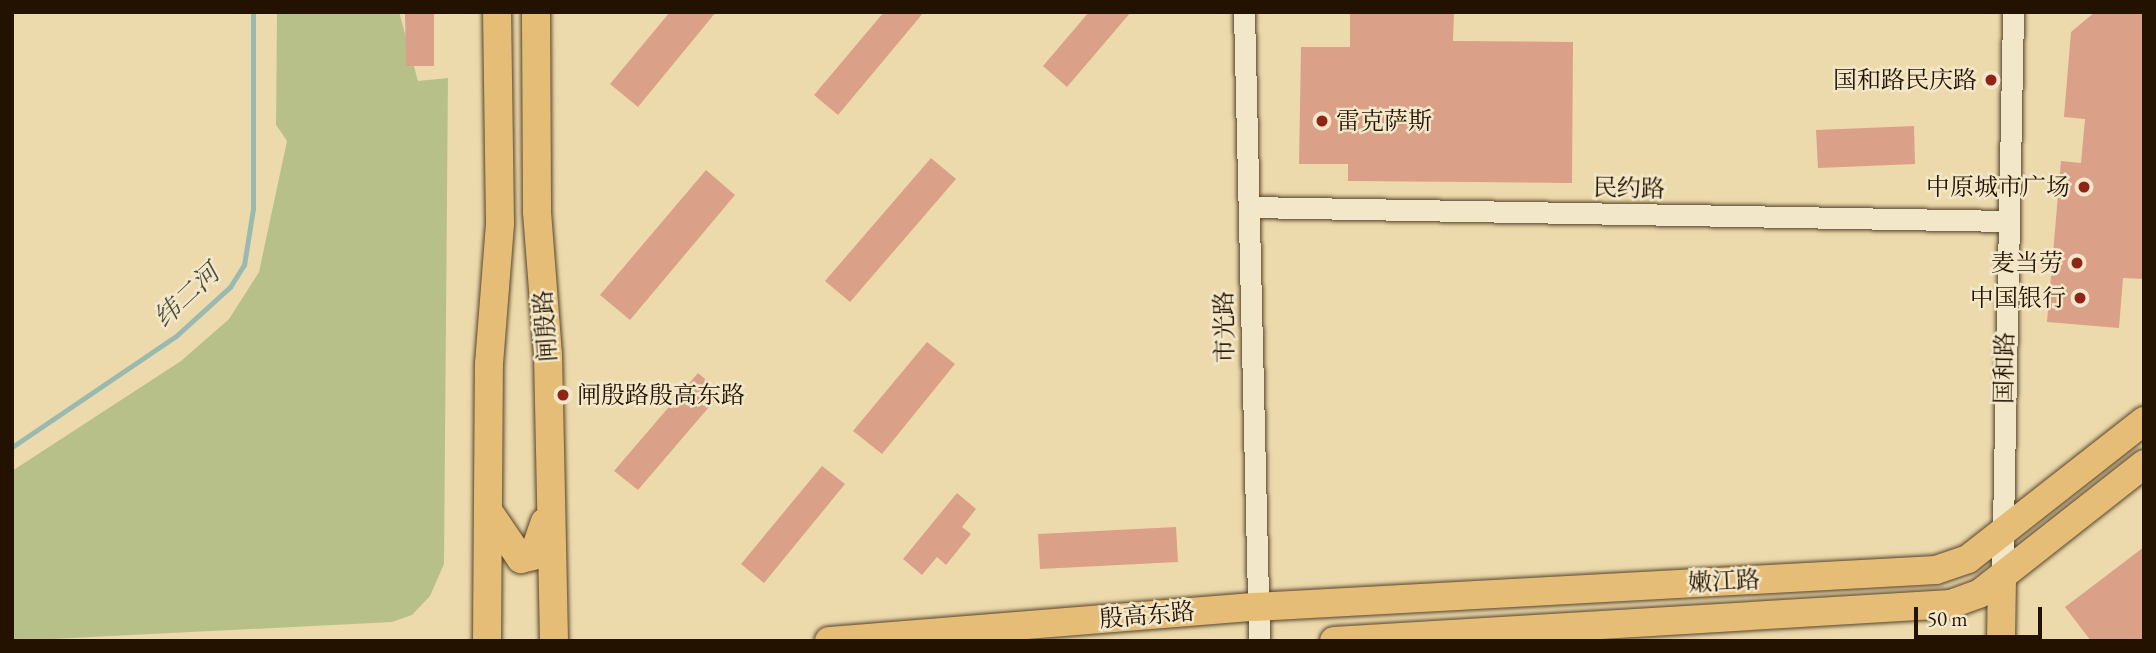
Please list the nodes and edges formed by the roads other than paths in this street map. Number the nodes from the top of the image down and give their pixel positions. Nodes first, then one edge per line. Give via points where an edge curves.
1 (497, 12) edge
2 (536, 12) edge
3 (1244, 12) edge
4 (2013, 12) edge
5 (1250, 207) junction
6 (2007, 221) junction
7 (2144, 421) edge
8 (2144, 464) edge
9 (548, 491) junction
10 (488, 510) junction
11 (2000, 535) junction
12 (2002, 577) junction
13 (1255, 607) junction
14 (487, 641) edge
15 (554, 641) edge
16 (829, 641) edge
17 (1259, 641) edge
18 (1334, 641) edge
19 (2001, 641) edge

1 - 10 main road, 闸殷路 via 500,223 489,364
2 - 9 main road, 闸殷路
3 - 5 street, 市光路
4 - 6 street, 国和路
5 - 6 street, 民约路
5 - 13 street, 市光路
6 - 11 street, 国和路
7 - 11 main road, 嫩江路
8 - 12 main road, 嫩江路
9 - 10 main road via 541,538 527,560 508,545
9 - 15 main road, 闸殷路
10 - 14 main road, 闸殷路
11 - 12 street, 国和路
11 - 13 main road, 嫩江路 via 1968,559 1936,570
12 - 18 main road, 嫩江路 via 1951,604
12 - 19 main road, 国和路
13 - 16 main road, 殷高东路
13 - 17 street, 市光路

